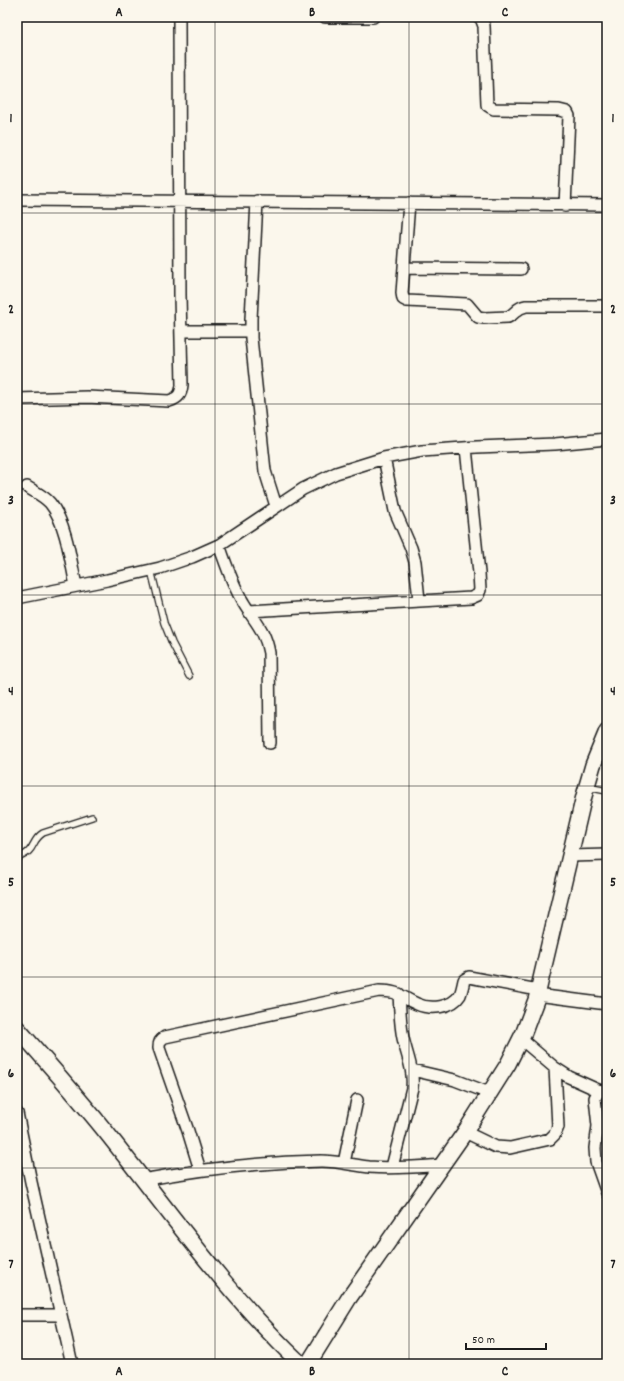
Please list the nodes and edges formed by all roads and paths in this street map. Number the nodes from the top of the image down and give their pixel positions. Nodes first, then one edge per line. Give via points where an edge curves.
1 (180, 17) edge
2 (325, 17) edge
3 (373, 17) edge
4 (479, 17) edge
5 (17, 200) edge
6 (179, 201) junction
7 (257, 201) junction
8 (409, 203) junction
9 (607, 205) edge
10 (564, 206) junction
11 (404, 268) junction
12 (521, 269) dead end
13 (602, 306) dead end
14 (180, 331) junction
15 (251, 331) junction
16 (17, 399) edge
17 (607, 439) edge
18 (466, 448) junction
19 (384, 458) junction
20 (28, 487) dead end
21 (276, 506) junction
22 (219, 545) junction
23 (151, 570) junction
24 (76, 586) junction
25 (17, 598) edge
26 (419, 600) junction
27 (249, 611) junction
28 (190, 676) dead end
29 (607, 730) edge
30 (270, 743) dead end
31 (587, 787) junction
32 (607, 791) edge
33 (92, 816) dead end
34 (607, 855) edge
35 (570, 856) junction
36 (17, 858) edge
37 (538, 992) junction
38 (399, 994) junction
39 (607, 1004) edge
40 (17, 1028) edge
41 (520, 1039) junction
42 (556, 1068) junction
43 (412, 1070) junction
44 (604, 1090) edge
45 (490, 1093) junction
46 (357, 1100) dead end
47 (17, 1113) edge
48 (465, 1132) junction
49 (596, 1162) junction
50 (344, 1163) junction
51 (607, 1164) edge
52 (442, 1165) junction
53 (392, 1167) junction
54 (200, 1170) junction
55 (142, 1180) junction
56 (607, 1193) edge
57 (17, 1315) edge
58 (62, 1315) junction
59 (72, 1364) edge
60 (301, 1364) edge
61 (308, 1364) edge

1 - 6 street
2 - 3 street
4 - 10 street via 482,18 484,26 487,105 494,108 559,110 567,112 569,116
5 - 6 street
6 - 7 street
6 - 14 street
7 - 8 street
7 - 15 street
8 - 10 street
8 - 11 street
9 - 10 street
11 - 12 street
11 - 13 street via 403,299 467,304 478,317 508,317 517,309 526,306
14 - 15 street
14 - 16 street via 182,385 176,399
15 - 21 street via 262,453
17 - 18 street
18 - 19 street
18 - 26 street via 480,593 471,598
19 - 21 street via 336,473
19 - 26 street via 395,511 415,562
20 - 24 street via 49,502 56,512 65,537
21 - 22 street
22 - 23 street
22 - 27 street via 233,582
23 - 24 street
23 - 28 lane via 164,623
24 - 25 street
26 - 27 street
27 - 30 street via 267,640
29 - 31 street
31 - 32 lane
31 - 35 street
33 - 36 lane via 39,835 30,851
34 - 35 street
35 - 37 street
37 - 38 street via 469,977 464,980 459,996 448,1005 426,1007
37 - 39 street
37 - 41 street
38 - 43 street via 403,1037
38 - 54 street via 379,991 161,1040 159,1048
40 - 55 street via 105,1131
41 - 42 street
41 - 45 street
42 - 44 street via 569,1077
42 - 48 street via 558,1128 550,1139 510,1148 496,1147
43 - 45 street via 455,1080
43 - 53 street via 412,1088
44 - 49 street via 595,1098 598,1126
45 - 48 street
46 - 50 street
47 - 58 street via 35,1203
48 - 52 street
49 - 51 street
49 - 56 street
50 - 53 street
50 - 54 street via 297,1162
52 - 53 street
52 - 61 street via 349,1298
54 - 55 street
55 - 60 street via 233,1293
57 - 58 street
58 - 59 street

